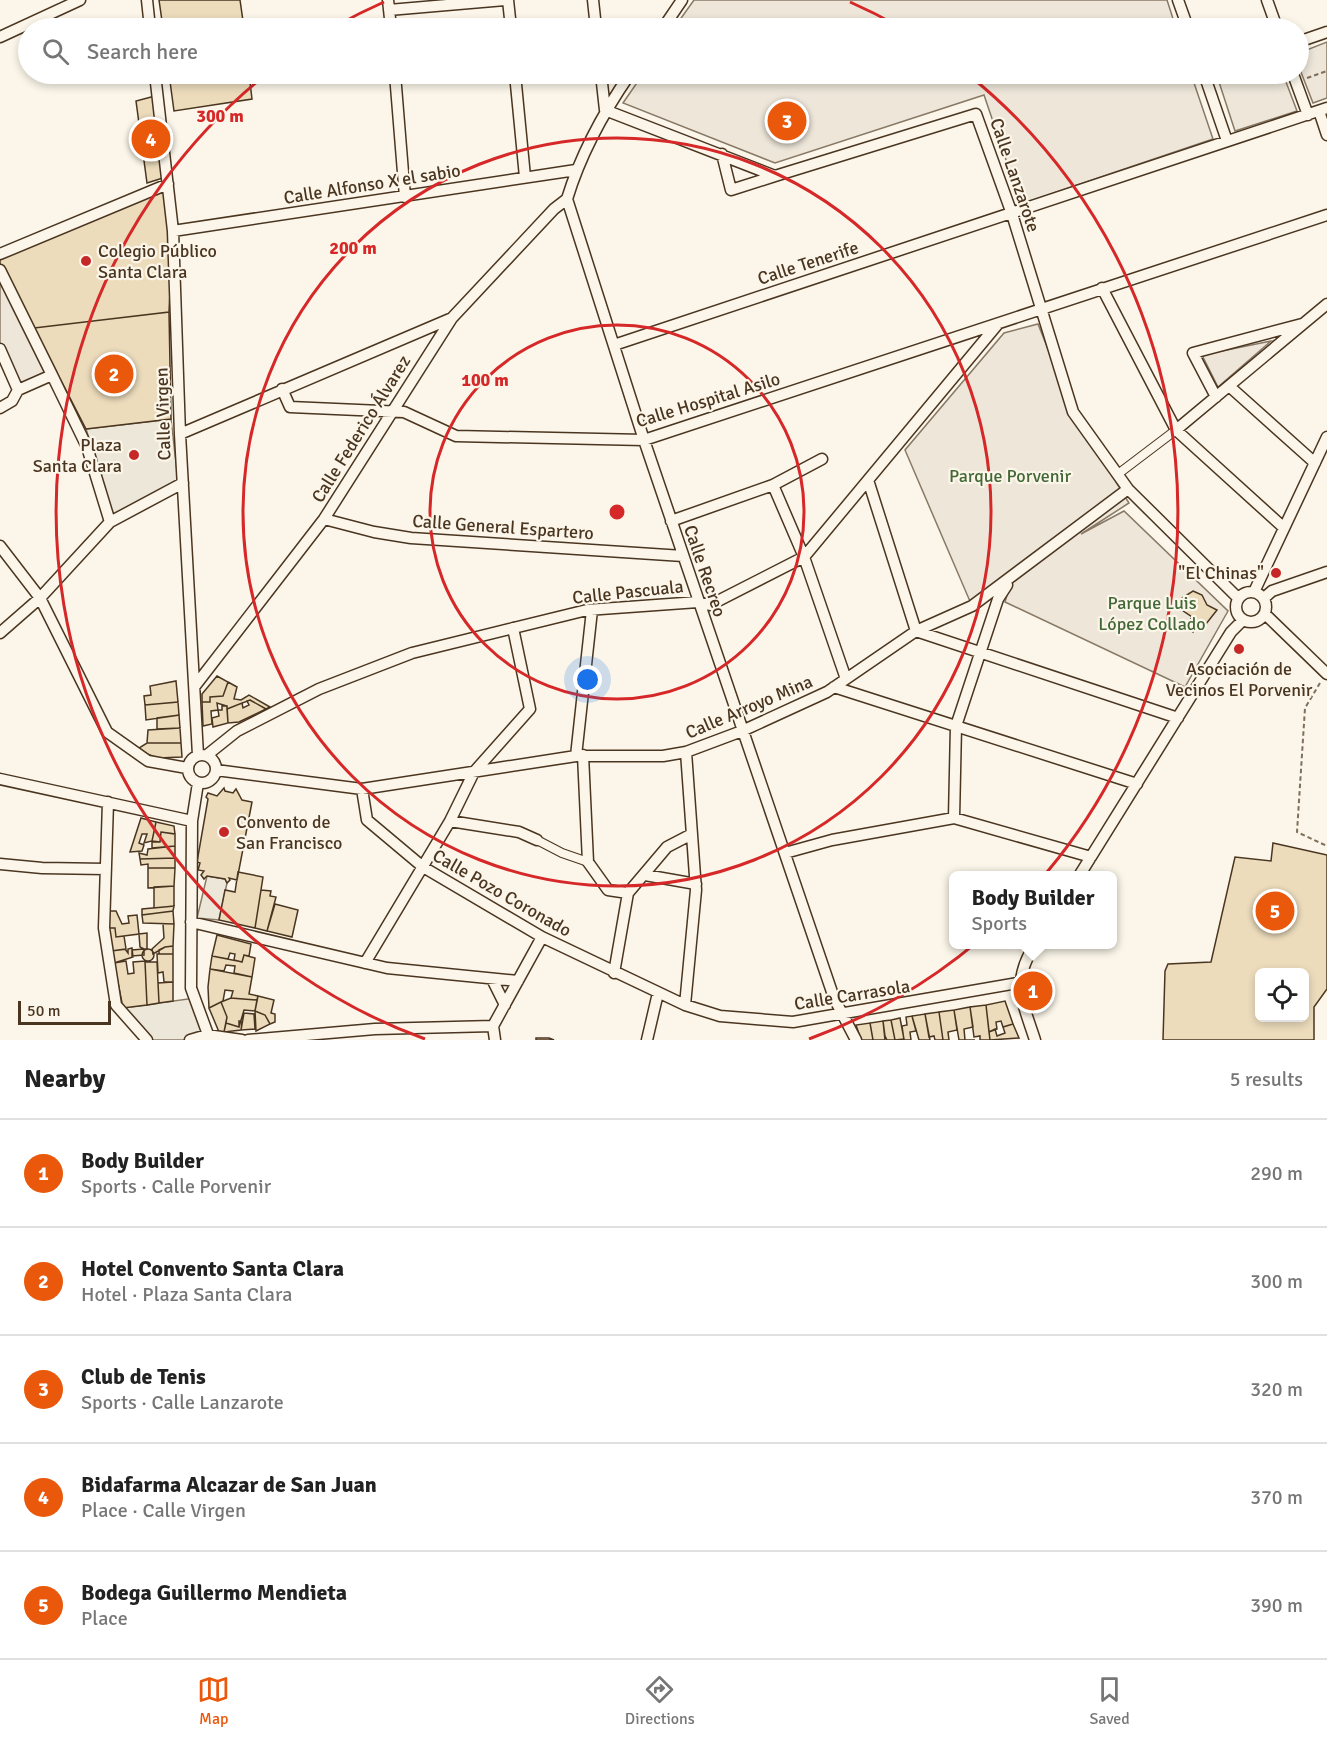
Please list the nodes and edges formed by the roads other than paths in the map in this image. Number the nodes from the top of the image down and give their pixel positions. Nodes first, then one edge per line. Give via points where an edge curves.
1 (80, 0) edge
2 (147, 0) edge
3 (507, 0) edge
4 (593, 0) edge
5 (682, 0) edge
6 (1178, 0) edge
7 (1267, 0) edge
8 (389, 5) edge
9 (42, 18) edge
10 (149, 18) edge
11 (510, 18) edge
12 (595, 18) edge
13 (670, 18) edge
14 (1184, 18) edge
15 (1273, 18) edge
16 (18, 29) edge
17 (1327, 32) edge
18 (0, 38) edge
19 (1309, 38) edge
20 (156, 84) edge
21 (396, 84) edge
22 (516, 84) edge
23 (602, 84) edge
24 (623, 84) edge
25 (1209, 84) edge
26 (1296, 84) edge
27 (604, 110) junction
28 (1323, 110) edge
29 (1308, 115) junction
30 (1327, 135) edge
31 (1227, 141) junction
32 (722, 154) junction
33 (576, 170) junction
34 (776, 176) junction
35 (525, 177) junction
36 (168, 184) junction
37 (405, 197) junction
38 (567, 199) junction
39 (1012, 214) junction
40 (1327, 214) edge
41 (173, 231) junction
42 (0, 254) edge
43 (0, 270) edge
44 (1102, 288) junction
45 (1327, 304) edge
46 (1040, 310) junction
47 (452, 318) junction
48 (1305, 323) junction
49 (997, 325) junction
50 (614, 345) junction
51 (0, 350) edge
52 (52, 375) junction
53 (1229, 386) junction
54 (282, 389) junction
55 (18, 390) junction
56 (1216, 397) junction
57 (0, 408) edge
58 (390, 412) junction
59 (1176, 430) junction
60 (180, 434) junction
61 (1327, 437) edge
62 (644, 440) junction
63 (822, 459) dead end
64 (1315, 462) junction
65 (1118, 474) junction
66 (868, 480) junction
67 (183, 483) junction
68 (773, 485) junction
69 (1128, 489) junction
70 (324, 519) junction
71 (671, 521) junction
72 (110, 522) junction
73 (1283, 527) junction
74 (0, 546) edge
75 (683, 556) junction
76 (804, 557) junction
77 (1327, 572) edge
78 (1011, 579) junction
79 (1254, 592) junction
80 (40, 598) junction
81 (1238, 598) junction
82 (1264, 598) junction
83 (698, 602) junction
84 (592, 610) junction
85 (1265, 614) junction
86 (1243, 620) junction
87 (513, 628) junction
88 (916, 631) junction
89 (0, 632) edge
90 (980, 652) junction
91 (1324, 677) edge
92 (846, 679) junction
93 (195, 686) junction
94 (834, 687) junction
95 (1178, 718) junction
96 (956, 726) junction
97 (742, 731) junction
98 (686, 752) junction
99 (203, 755) junction
100 (580, 755) junction
101 (188, 768) junction
102 (216, 770) junction
103 (474, 772) junction
104 (0, 779) edge
105 (198, 783) junction
106 (1137, 784) junction
107 (362, 789) junction
108 (108, 802) junction
109 (954, 818) junction
110 (192, 821) junction
111 (450, 821) junction
112 (692, 834) junction
113 (537, 840) joint
114 (785, 853) junction
115 (1091, 857) junction
116 (588, 862) junction
117 (0, 864) edge
118 (423, 867) junction
119 (106, 869) junction
120 (1082, 871) edge
121 (645, 875) junction
122 (696, 884) junction
123 (628, 893) junction
124 (191, 922) junction
125 (542, 937) junction
126 (1032, 949) edge
127 (365, 963) junction
128 (614, 973) junction
129 (492, 979) junction
130 (518, 981) junction
131 (1018, 983) junction
132 (658, 993) junction
133 (505, 1005) junction
134 (685, 1005) junction
135 (842, 1014) junction
136 (493, 1026) junction
137 (209, 1037) edge
138 (147, 1040) edge
139 (190, 1040) edge
140 (242, 1040) edge
141 (249, 1040) edge
142 (495, 1040) edge
143 (647, 1040) edge
144 (856, 1040) edge
145 (1035, 1040) edge

1 - 9 street
2 - 10 street
3 - 8 street
3 - 11 street
4 - 12 street
5 - 13 street
6 - 14 street
7 - 15 street
16 - 18 street
17 - 19 street
20 - 36 street, Calle Virgen
21 - 37 street
22 - 35 street
23 - 27 street
24 - 27 street
25 - 31 street
26 - 29 street
27 - 32 street
27 - 33 street
28 - 29 street, Calle Tenerife
28 - 30 street
29 - 31 street, Calle Tenerife
31 - 39 street, Calle Tenerife
32 - 34 street
32 - 34 street, Calle Lanzarote via 731,190
33 - 35 street, Calle Alfonso X el sabio
33 - 38 street
34 - 39 street, Calle Lanzarote via 976,114
35 - 37 street, Calle Alfonso X el sabio
36 - 41 street, Calle Virgen
36 - 42 street
37 - 41 street, Calle Alfonso X el sabio
38 - 47 street, Calle Federico Álvarez
38 - 50 street, Calle Recreo
39 - 46 street, Calle Lanzarote
39 - 50 street, Calle Tenerife
40 - 44 street, Calle Hospital Asilo
41 - 60 street, Calle Virgen
43 - 52 street
44 - 46 street, Calle Hospital Asilo
44 - 59 street
45 - 48 street
46 - 49 street, Calle Hospital Asilo
46 - 65 street, Calle Lanzarote via 1072,412
47 - 54 street
47 - 58 street, Calle Federico Álvarez
48 - 53 street
48 - 56 street via 1193,353
49 - 62 street, Calle Hospital Asilo
49 - 66 street, Calle Pascuala
50 - 62 street, Calle Recreo
51 - 55 street
52 - 55 street
52 - 72 street via 87,447
53 - 56 street
53 - 64 street
54 - 58 street, Calle Hospital Asilo via 290,407
54 - 60 street
55 - 57 street via 12,401
56 - 59 street
58 - 62 street, Calle Hospital Asilo via 404,412 456,436
58 - 70 street, Calle Federico Álvarez
59 - 65 street
59 - 73 street
60 - 67 street, Calle Virgen
61 - 64 street
62 - 71 street, Calle Recreo
63 - 68 street
64 - 73 street
65 - 69 street, Calle Lanzarote
66 - 76 street, Calle Pascuala
66 - 88 street
67 - 72 street
67 - 93 street, Calle Virgen
68 - 71 street
68 - 76 street
69 - 78 street, Calle Arroyo Mina
69 - 81 street, Calle Lanzarote
70 - 75 street, Calle General Espartero via 411,537
70 - 93 street, Calle Federico Álvarez
71 - 75 street, Calle Recreo
72 - 80 street
73 - 79 street
74 - 80 street
75 - 83 street, Calle Recreo
76 - 83 street, Calle Pascuala via 710,605
76 - 92 street
77 - 82 street via 1272,591
78 - 88 street, Calle Arroyo Mina via 972,606
78 - 90 street via 998,599
79 - 81 street via 1248,591
79 - 82 street
80 - 89 street
80 - 101 street via 107,732 148,761
81 - 86 street via 1236,613
82 - 85 street
83 - 84 street, Calle Pascuala
83 - 97 street, Calle Recreo
84 - 87 street, Calle Pascuala
84 - 100 street
85 - 86 street via 1255,622
85 - 91 street
86 - 95 street
87 - 99 street, Calle Pascuala via 412,653 319,689 237,731
87 - 103 street via 530,709
88 - 90 street
88 - 92 street, Calle Arroyo Mina
90 - 95 street
90 - 96 street
92 - 94 street, Calle Arroyo Mina
93 - 99 street, Calle Virgen
94 - 96 street
94 - 97 street, Calle Arroyo Mina
95 - 106 street
96 - 106 street
96 - 109 street
97 - 98 street, Calle Arroyo Mina
97 - 114 street, Calle Recreo
98 - 100 street, Calle Arroyo Mina via 663,756
98 - 112 street
99 - 101 street via 191,760
99 - 102 street via 214,761
100 - 103 street, Calle Arroyo Mina
100 - 116 street
101 - 105 street via 190,778
102 - 105 street via 212,779
102 - 107 street, Calle Arroyo Mina
103 - 107 street, Calle Arroyo Mina
103 - 111 street
104 - 108 street
105 - 110 street
106 - 115 street
107 - 118 street, Calle Pozo Coronado via 367,820
108 - 110 street
108 - 119 street
109 - 114 street via 832,840
109 - 115 street
110 - 124 street
111 - 113 street via 519,832
111 - 118 street
112 - 121 street via 667,847
112 - 122 street
113 - 116 street
114 - 135 street, Calle Recreo
115 - 120 street
116 - 123 street via 608,890
117 - 119 street
118 - 125 street, Calle Pozo Coronado
118 - 127 street
119 - 138 street via 104,928 116,1005
121 - 122 street
121 - 123 street
122 - 134 street
123 - 128 street
124 - 127 street
124 - 137 street via 191,988
125 - 128 street, Calle Pozo Coronado
125 - 130 street
126 - 131 street via 1023,963
127 - 129 street
128 - 132 street, Calle Pozo Coronado
129 - 130 street
129 - 133 street
130 - 133 street
131 - 135 street, Calle Carrasola
131 - 145 street
132 - 134 street, Calle Carrasola
132 - 143 street
133 - 136 street
134 - 135 street, Calle Carrasola via 720,1016 793,1022
135 - 144 street, Calle Recreo
136 - 141 street via 375,1029
136 - 142 street
137 - 139 street
137 - 140 street

